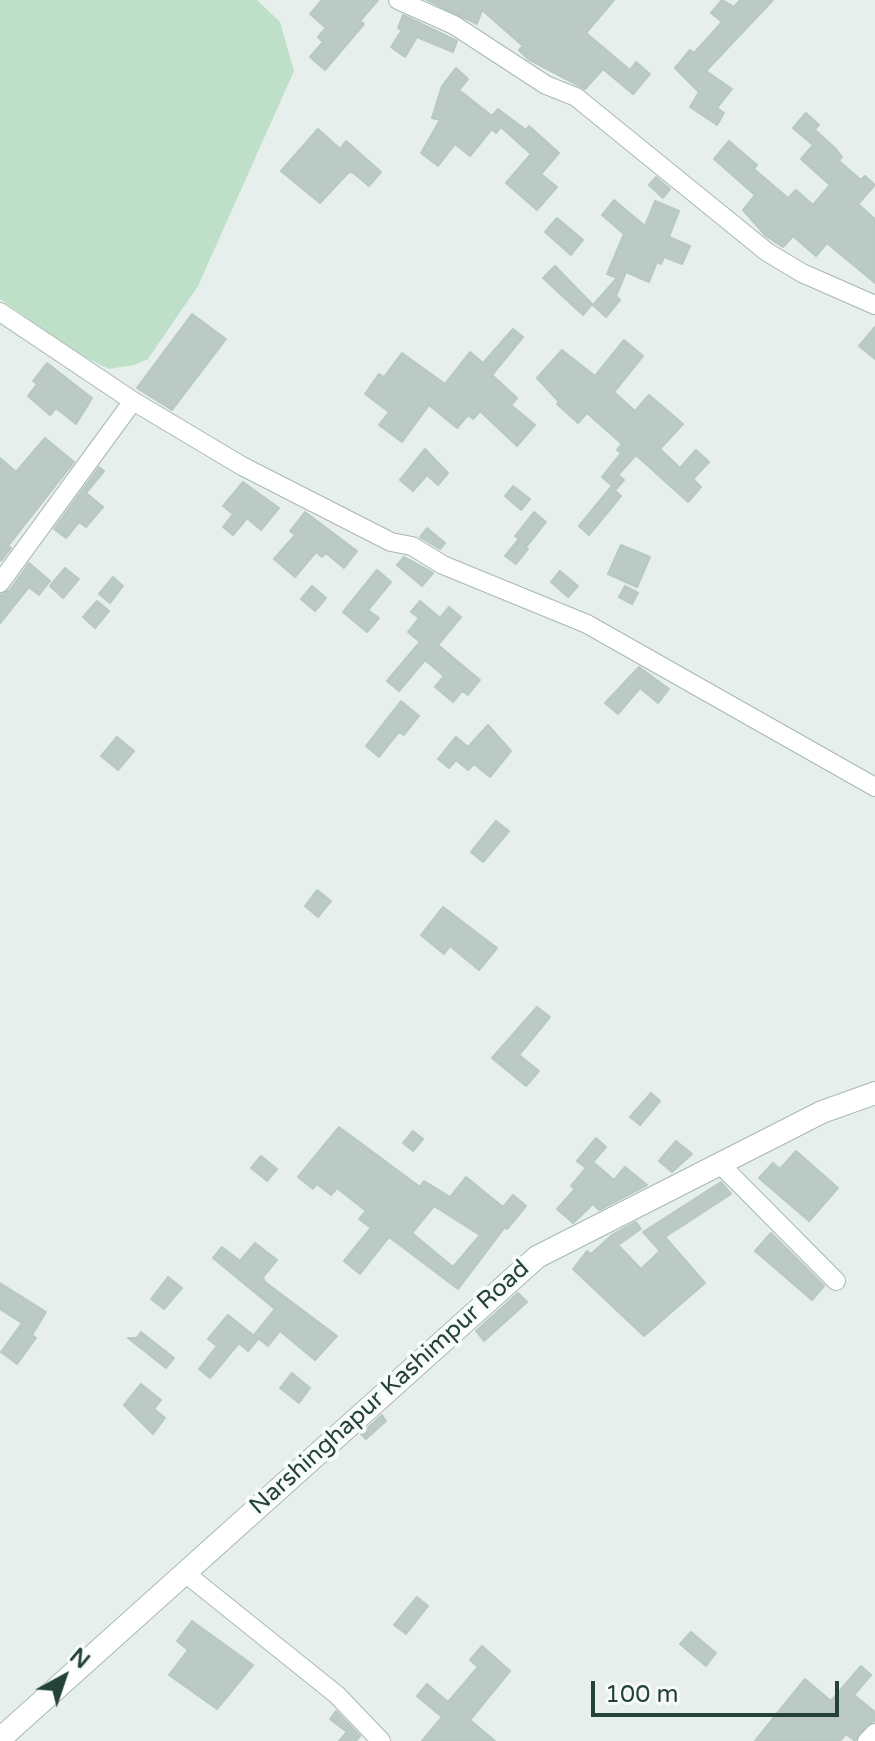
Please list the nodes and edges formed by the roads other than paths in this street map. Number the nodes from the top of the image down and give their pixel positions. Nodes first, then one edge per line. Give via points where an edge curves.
1 (398, 0) edge
2 (875, 305) edge
3 (0, 312) edge
4 (133, 401) junction
5 (0, 583) edge
6 (875, 787) edge
7 (875, 1093) edge
8 (720, 1164) junction
9 (836, 1281) dead end
10 (185, 1573) junction
11 (875, 1733) edge
12 (0, 1739) edge
13 (381, 1741) edge
14 (867, 1741) edge

1 - 2 street via 454,25 546,85 576,97 767,252
3 - 4 street
4 - 5 street
4 - 6 street via 242,466 391,542 412,546 443,565 587,624
7 - 8 street, Narshinghapur Kashimpur Road via 822,1112
8 - 9 street
8 - 10 street, Narshinghapur Kashimpur Road via 537,1257
10 - 12 street, Narshinghapur Kashimpur Road
10 - 13 street via 337,1695
11 - 14 street

